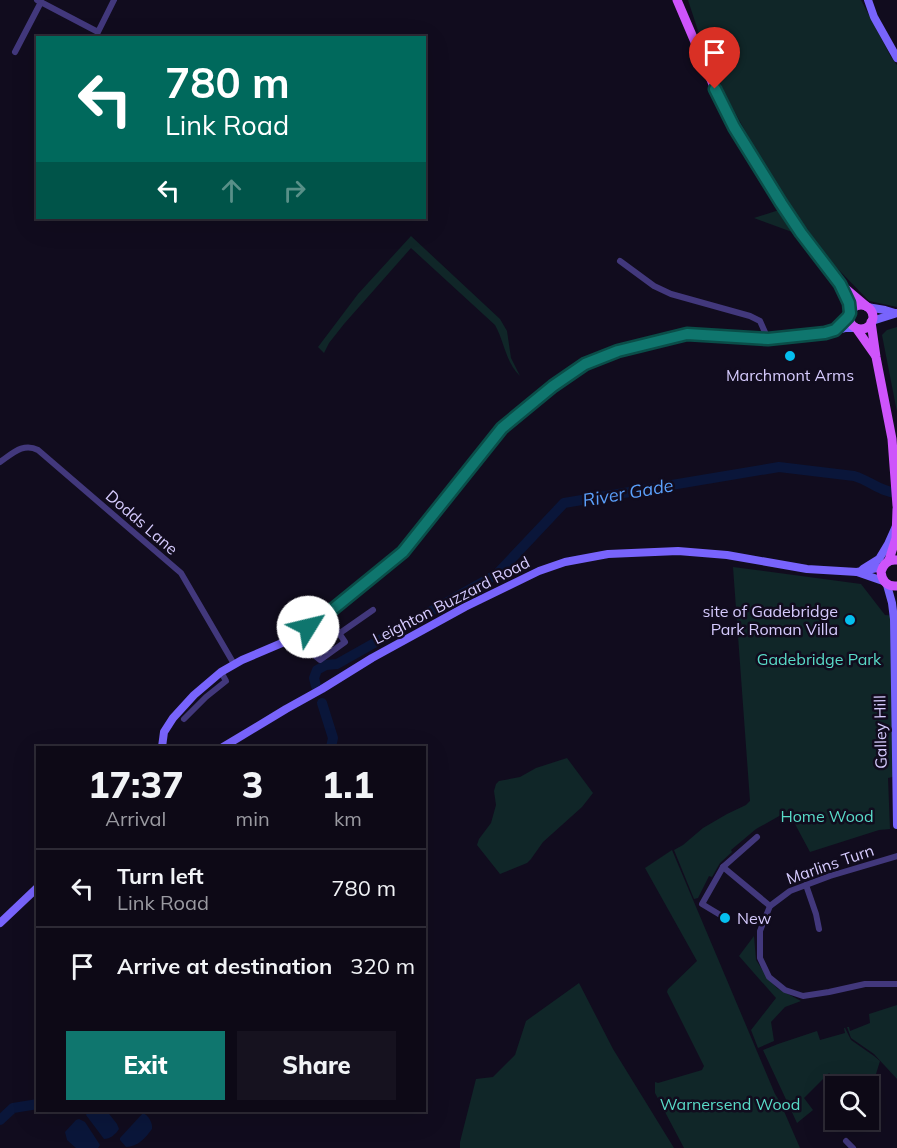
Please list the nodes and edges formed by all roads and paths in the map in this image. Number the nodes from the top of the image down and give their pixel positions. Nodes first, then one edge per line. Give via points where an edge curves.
1 (114, 0) edge
2 (677, 0) edge
3 (868, 0) edge
4 (39, 1) edge
5 (96, 35) edge
6 (15, 52) dead end
7 (897, 58) edge
8 (620, 261) dead end
9 (840, 284) junction
10 (866, 306) junction
11 (849, 313) junction
12 (896, 313) edge
13 (872, 321) junction
14 (856, 328) junction
15 (835, 330) junction
16 (768, 339) junction
17 (876, 357) junction
18 (0, 462) edge
19 (896, 486) edge
20 (897, 507) edge
21 (897, 524) edge
22 (896, 541) edge
23 (889, 563) edge
24 (857, 572) junction
25 (889, 584) edge
26 (897, 592) edge
27 (892, 603) junction
28 (373, 609) dead end
29 (327, 614) junction
30 (340, 633) junction
31 (309, 651) dead end
32 (234, 664) junction
33 (221, 672) junction
34 (184, 719) dead end
35 (162, 746) edge
36 (225, 746) edge
37 (897, 825) edge
38 (757, 837) dead end
39 (897, 856) edge
40 (723, 867) junction
41 (806, 885) junction
42 (36, 889) edge
43 (770, 906) junction
44 (722, 916) dead end
45 (0, 923) edge
46 (819, 929) dead end
47 (897, 984) edge
48 (846, 1141) dead end
49 (853, 1148) edge

1 - 5 street
2 - 9 main road via 734,127 789,215
3 - 7 street
4 - 5 street
4 - 6 street
8 - 16 street via 672,294 760,321
9 - 10 main road
9 - 11 main road
10 - 11 main road via 856,306
10 - 12 street
10 - 13 main road
11 - 14 main road
11 - 15 street
12 - 13 street
13 - 14 main road via 865,328
13 - 17 main road
14 - 15 street
14 - 17 main road
15 - 16 street
16 - 29 street via 687,334 618,351 585,364 502,428 403,552
17 - 19 main road via 892,439
18 - 32 street, Dodds Lane via 22,448 38,450 172,565 181,573
19 - 20 main road
20 - 21 main road
21 - 22 main road
21 - 24 street via 879,559
22 - 23 main road
23 - 24 street, Leighton Buzzard Road
23 - 25 main road via 881,572
24 - 25 street, Leighton Buzzard Road
24 - 36 street, Leighton Buzzard Road via 678,551 608,554 565,562 455,612
25 - 27 street, Galley Hill
26 - 27 street, Galley Hill
27 - 37 street, Galley Hill
28 - 30 street
29 - 30 street
29 - 32 street via 289,640
30 - 31 street via 345,642 320,660
32 - 33 street
33 - 34 street via 226,681
33 - 35 street via 173,718 164,732
38 - 40 street
39 - 41 street, Marlins Turn
40 - 43 street
40 - 44 street via 702,904
41 - 43 street, Marlins Turn
41 - 46 street
42 - 45 street
43 - 47 street via 760,931 760,958 769,977 785,990 802,996 865,984
48 - 49 street

